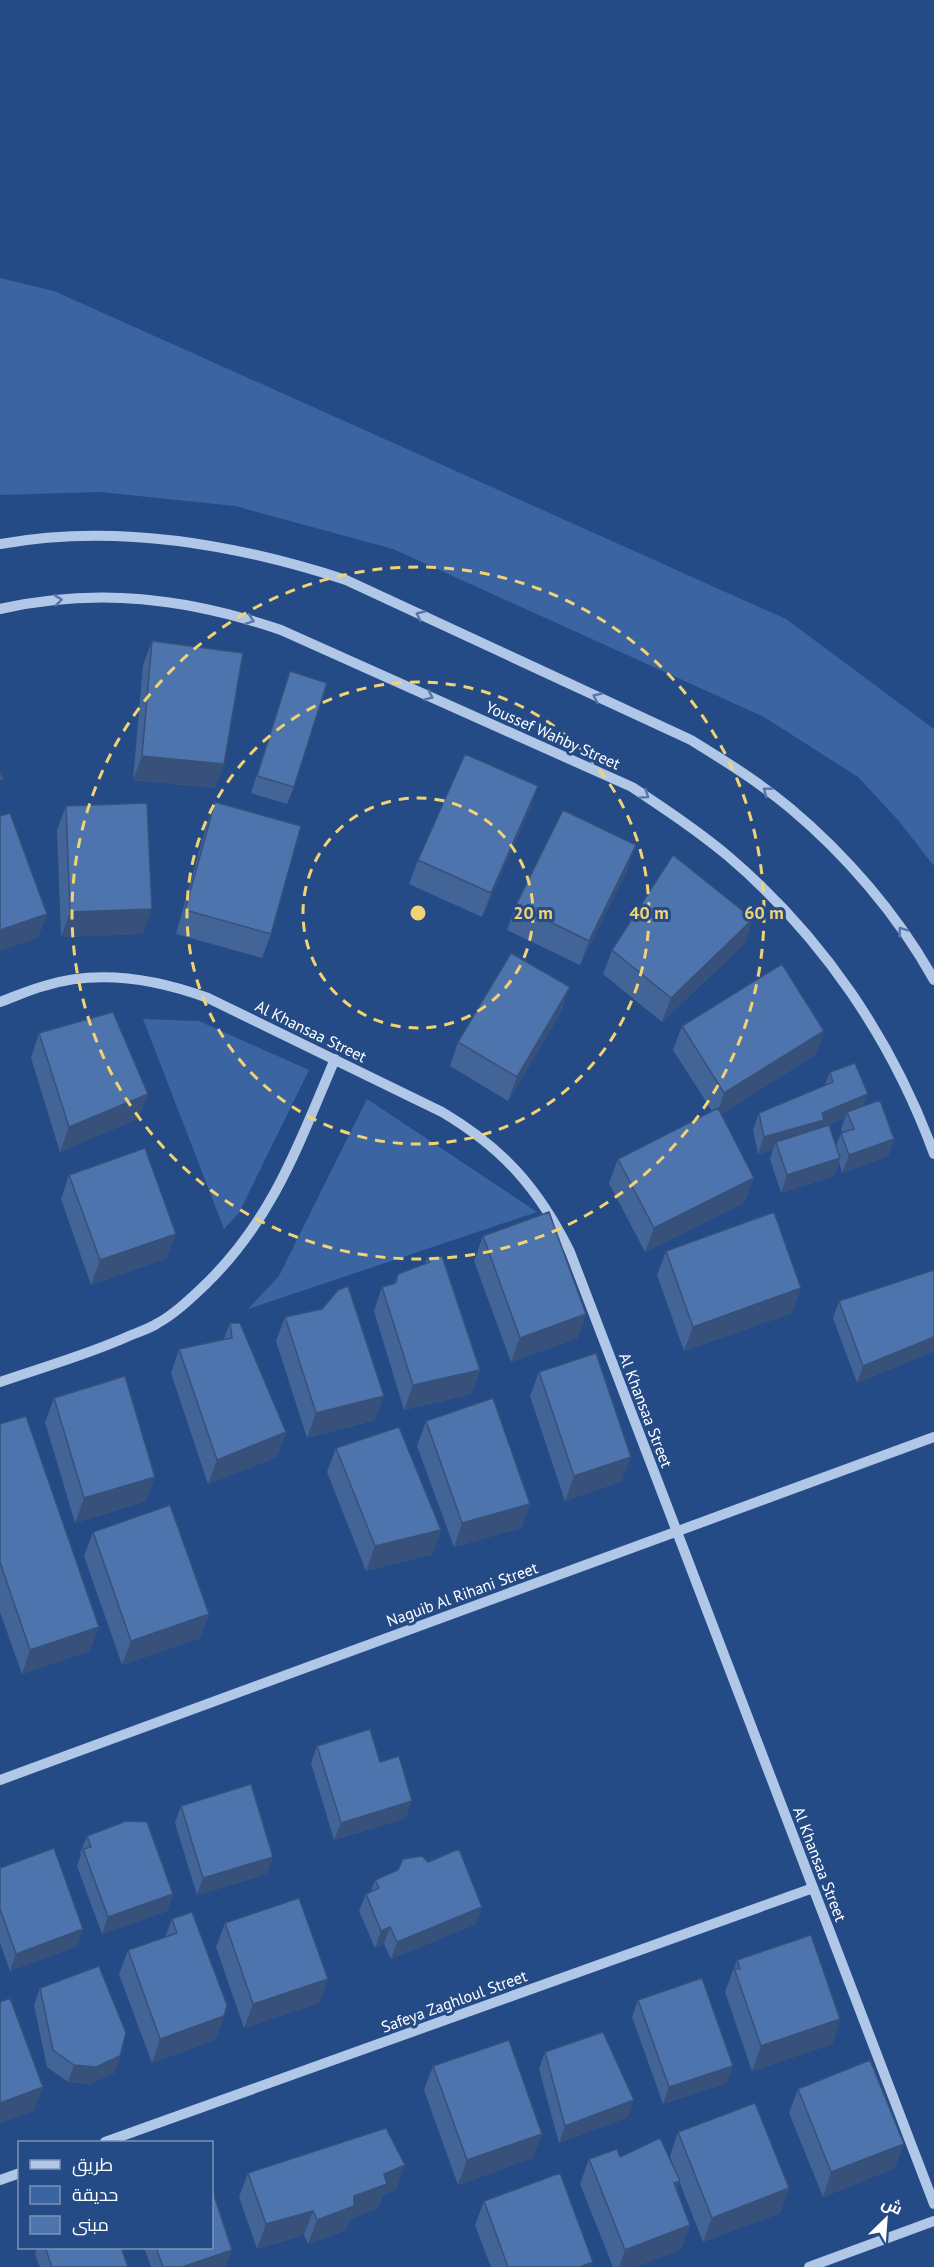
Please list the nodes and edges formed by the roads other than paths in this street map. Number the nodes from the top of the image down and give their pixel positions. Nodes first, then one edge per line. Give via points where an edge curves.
1 (0, 544) edge
2 (0, 609) edge
3 (934, 980) edge
4 (0, 1002) edge
5 (335, 1059) junction
6 (934, 1154) edge
7 (0, 1382) edge
8 (934, 1437) edge
9 (676, 1531) junction
10 (0, 1779) edge
11 (813, 1888) junction
12 (108, 2141) edge
13 (18, 2174) edge
14 (0, 2180) edge
15 (934, 2204) edge
16 (934, 2221) edge
17 (809, 2267) edge

3 -> 1 street via 873,891 833,847 789,807 680,735 346,580 295,563 200,543 129,537 69,537
2 -> 6 street, Youssef Wahby Street via 56,599 98,597 168,601 236,615 281,630 632,787 729,857 813,942 875,1028 901,1075
4 - 5 street, Al Khansaa Street via 45,985 76,979 141,980 175,986 208,998
5 - 7 street via 285,1178 248,1236 199,1291 158,1323 106,1347
5 - 9 street, Al Khansaa Street via 469,1127 515,1167 537,1194 570,1252
8 - 9 street, Naguib Al Rihani Street
9 - 10 street, Naguib Al Rihani Street
9 - 11 street, Al Khansaa Street
11 - 12 street, Safeya Zaghloul Street
11 - 15 street, Al Khansaa Street
13 - 14 street
16 - 17 street

